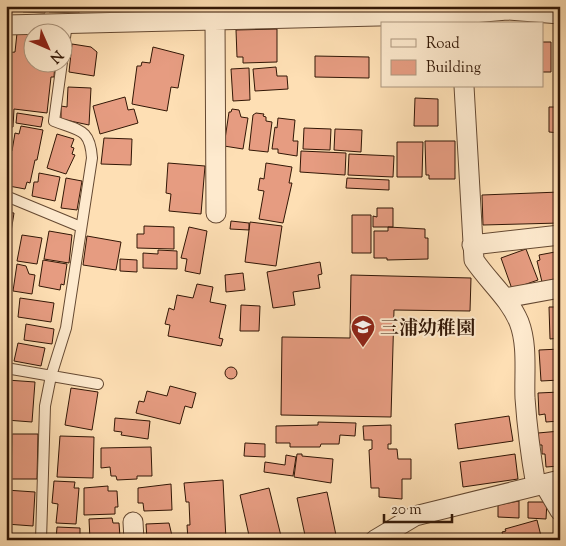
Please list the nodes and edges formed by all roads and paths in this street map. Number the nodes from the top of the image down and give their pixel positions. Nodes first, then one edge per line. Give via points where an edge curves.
1 (365, 12) edge
2 (110, 14) edge
3 (560, 14) edge
4 (462, 19) edge
5 (215, 20) junction
6 (72, 23) edge
7 (6, 25) edge
8 (22, 25) edge
9 (61, 72) edge
10 (464, 88) edge
11 (6, 196) edge
12 (216, 213) dead end
13 (81, 227) junction
14 (560, 235) edge
15 (472, 245) junction
16 (560, 288) edge
17 (505, 298) junction
18 (6, 368) edge
19 (51, 376) junction
20 (98, 384) dead end
21 (547, 483) edge
22 (560, 511) edge
23 (41, 540) edge
24 (375, 540) edge

1 - 4 street
1 - 5 street
2 - 5 street
2 - 6 street
3 - 4 street via 507,10
5 - 12 street
7 - 8 street
9 - 13 lane via 54,121 87,134 91,142 92,158
10 - 15 street
11 - 13 lane
13 - 19 lane via 66,328
14 - 15 street
15 - 17 street via 474,260
16 - 17 street
17 - 21 street via 519,322 524,349 525,400
18 - 19 lane
19 - 20 lane
19 - 23 lane via 45,406
21 - 22 street
21 - 24 street via 415,516

